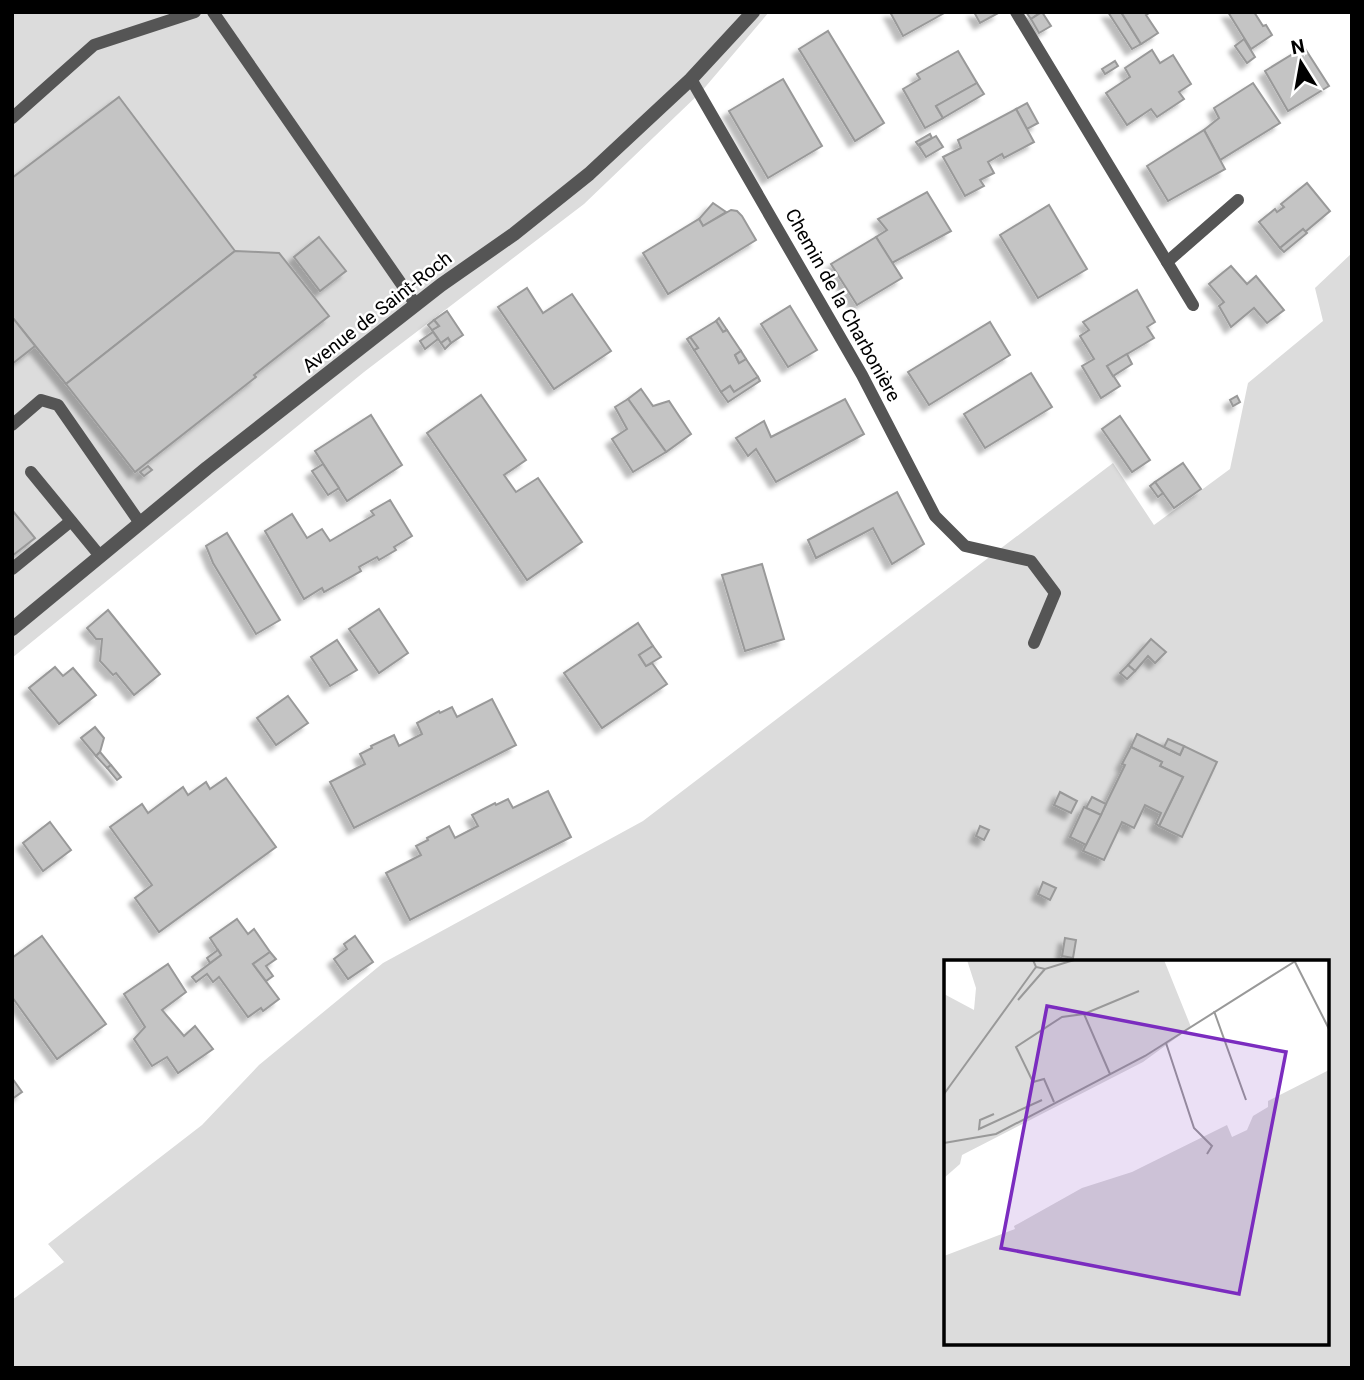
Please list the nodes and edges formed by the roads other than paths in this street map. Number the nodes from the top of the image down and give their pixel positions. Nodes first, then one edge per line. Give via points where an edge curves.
1 (195, 12) edge
2 (214, 12) edge
3 (753, 12) edge
4 (1016, 12) edge
5 (691, 79) junction
6 (12, 118) edge
7 (1238, 200) dead end
8 (1167, 261) junction
9 (416, 305) junction
10 (1193, 305) dead end
11 (12, 425) edge
12 (31, 472) dead end
13 (71, 521) junction
14 (140, 523) junction
15 (100, 556) junction
16 (12, 569) edge
17 (12, 629) edge
18 (1034, 643) dead end

1 - 6 lane via 94,45
2 - 9 lane
3 - 5 street, Avenue de Saint-Roch
4 - 8 lane
5 - 9 street, Avenue de Saint-Roch via 589,174
5 - 18 lane, Chemin de la Charbonière via 862,375 935,516 965,546 1031,561 1055,593
7 - 8 lane
8 - 10 lane
9 - 14 street, Avenue de Saint-Roch
11 - 14 lane via 41,400 58,405
12 - 13 lane
13 - 15 lane
13 - 16 lane
14 - 15 street, Avenue de Saint-Roch
15 - 17 street, Avenue de Saint-Roch

